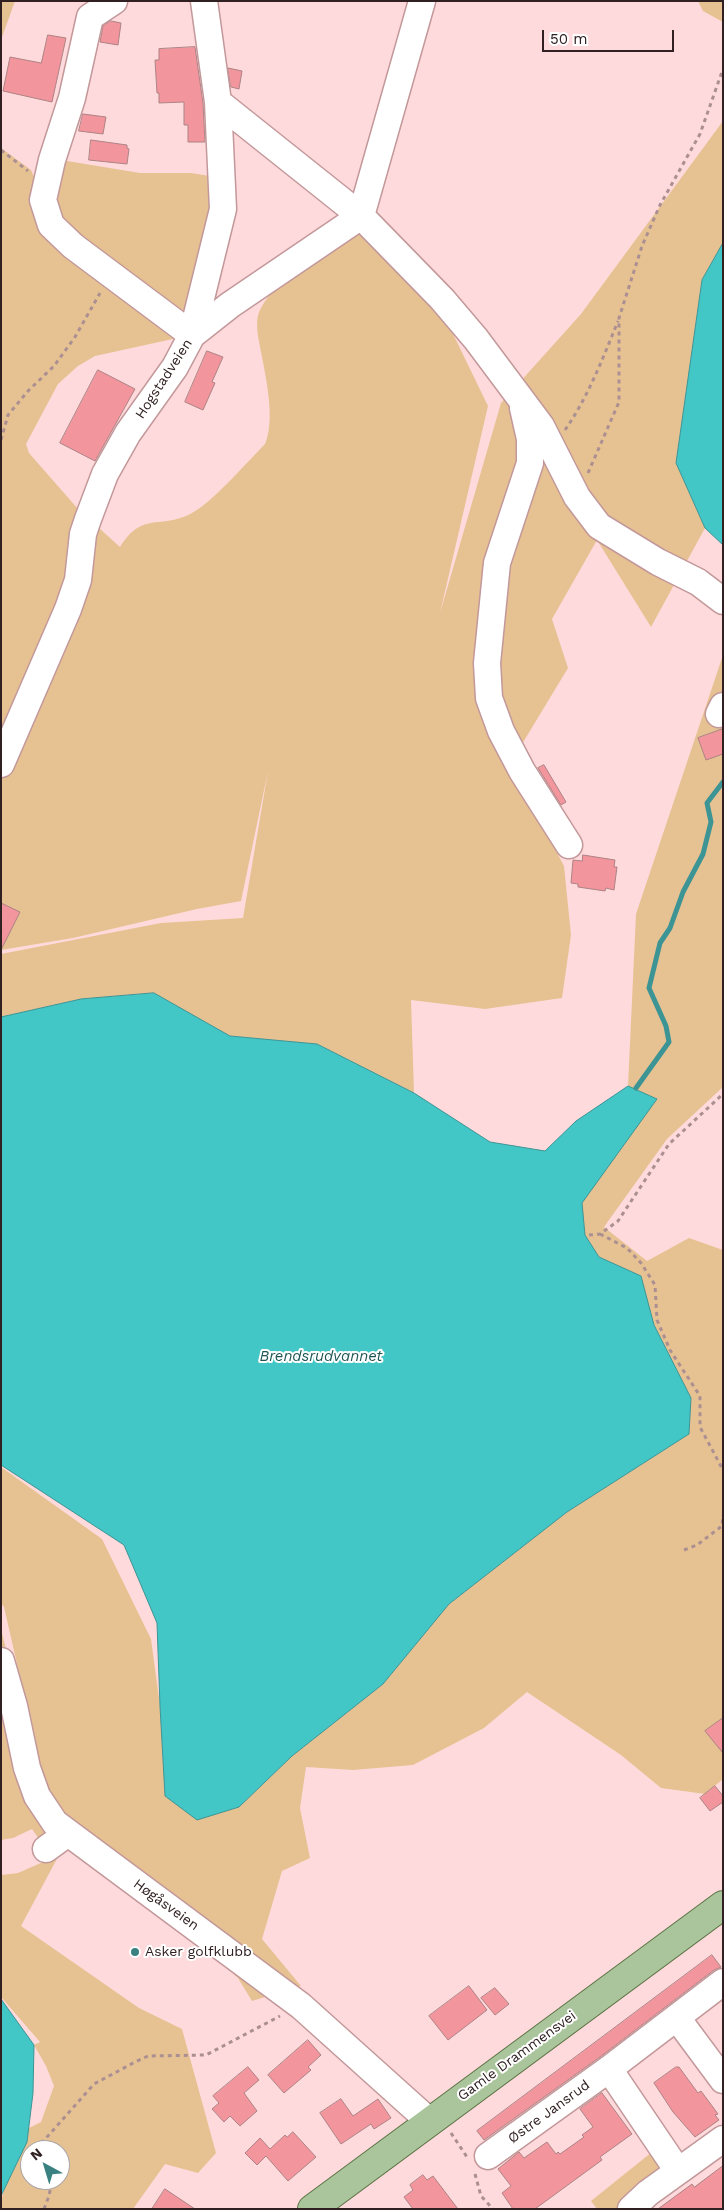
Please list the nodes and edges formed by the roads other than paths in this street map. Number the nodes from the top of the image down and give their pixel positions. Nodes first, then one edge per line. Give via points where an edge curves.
1 (114, 1) edge
2 (204, 1) edge
3 (422, 1) edge
4 (218, 102) junction
5 (361, 216) junction
6 (192, 335) junction
7 (521, 400) junction
8 (723, 601) edge
9 (1, 764) edge
10 (569, 845) dead end
11 (1, 1661) edge
12 (8, 1709) edge
13 (68, 1834) junction
14 (46, 1849) dead end
15 (721, 1910) edge
16 (723, 1982) edge
17 (677, 2018) junction
18 (609, 2069) junction
19 (723, 2080) edge
20 (429, 2121) junction
21 (723, 2139) edge
22 (488, 2156) dead end
23 (678, 2171) junction
24 (324, 2205) edge
25 (632, 2209) edge

1 - 6 street via 90,16 72,98 43,200 51,224 73,246
2 - 4 street
3 - 5 street
4 - 5 street
4 - 6 street via 222,209
5 - 6 street, Hogstadveien via 230,305
5 - 7 street via 476,338
6 - 9 street, Hogstadveien via 175,367 128,433 105,474 85,526 78,580 68,609
7 - 8 street via 541,426 577,497 599,526 698,582
7 - 10 street via 530,439 530,463 498,563 487,663 489,698 501,732 522,771
11 - 12 street, Høgåsveien
12 - 13 street, Høgåsveien via 37,1796 55,1823
13 - 14 street
13 - 20 street, Høgåsveien via 301,2006
15 - 20 main road, Gamle Drammensvei
16 - 17 street, Østre Jansrud
17 - 18 street, Østre Jansrud
17 - 19 street
18 - 22 street, Østre Jansrud
18 - 23 street
20 - 24 main road, Gamle Drammensvei
21 - 23 street
23 - 25 street

